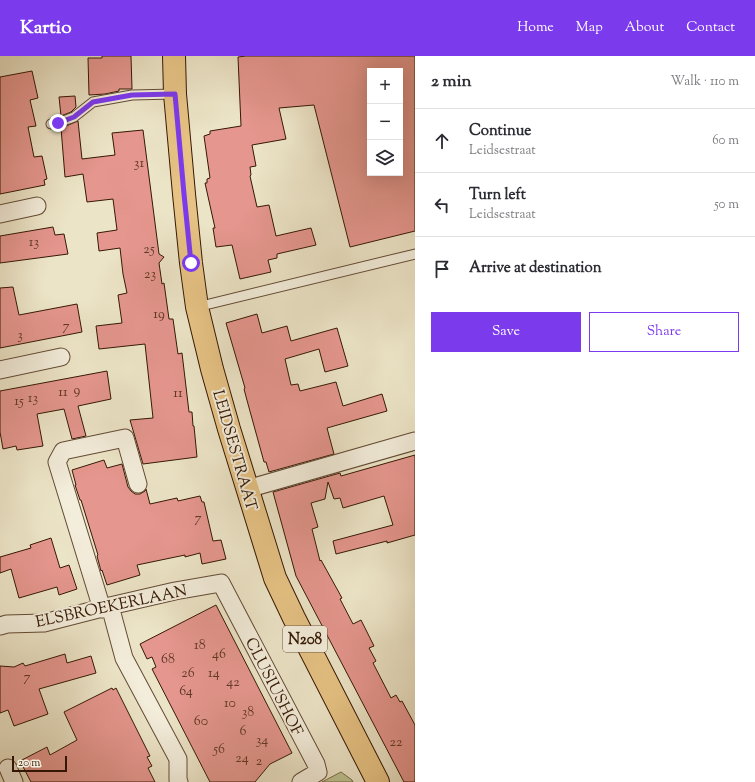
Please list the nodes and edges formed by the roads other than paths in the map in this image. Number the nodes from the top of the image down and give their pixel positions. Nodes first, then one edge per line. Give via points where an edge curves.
1 (174, 56) edge
2 (175, 94) junction
3 (51, 124) dead end
4 (37, 206) dead end
5 (0, 214) edge
6 (415, 254) edge
7 (197, 307) junction
8 (60, 357) dead end
9 (0, 370) edge
10 (415, 441) edge
11 (138, 484) dead end
12 (247, 489) junction
13 (222, 583) joint
14 (106, 607) junction
15 (0, 626) edge
16 (179, 782) edge
17 (301, 782) edge
18 (378, 782) edge

1 - 2 main road, LEIDSESTRAAT / N208
2 - 3 lane via 132,95 93,102 74,117
2 - 7 main road, LEIDSESTRAAT / N208
4 - 5 street
6 - 7 lane
7 - 12 main road, LEIDSESTRAAT / N208 via 216,384
8 - 9 street
10 - 12 street
11 - 14 street via 125,438 63,451 57,462
12 - 18 main road, LEIDSESTRAAT / N208 via 275,578
13 - 14 street, ELSBROEKERLAAN
13 - 17 street, CLUSIUSHOF via 316,764 318,772
14 - 15 street, ELSBROEKERLAAN via 44,623
14 - 16 street via 124,658 178,759

